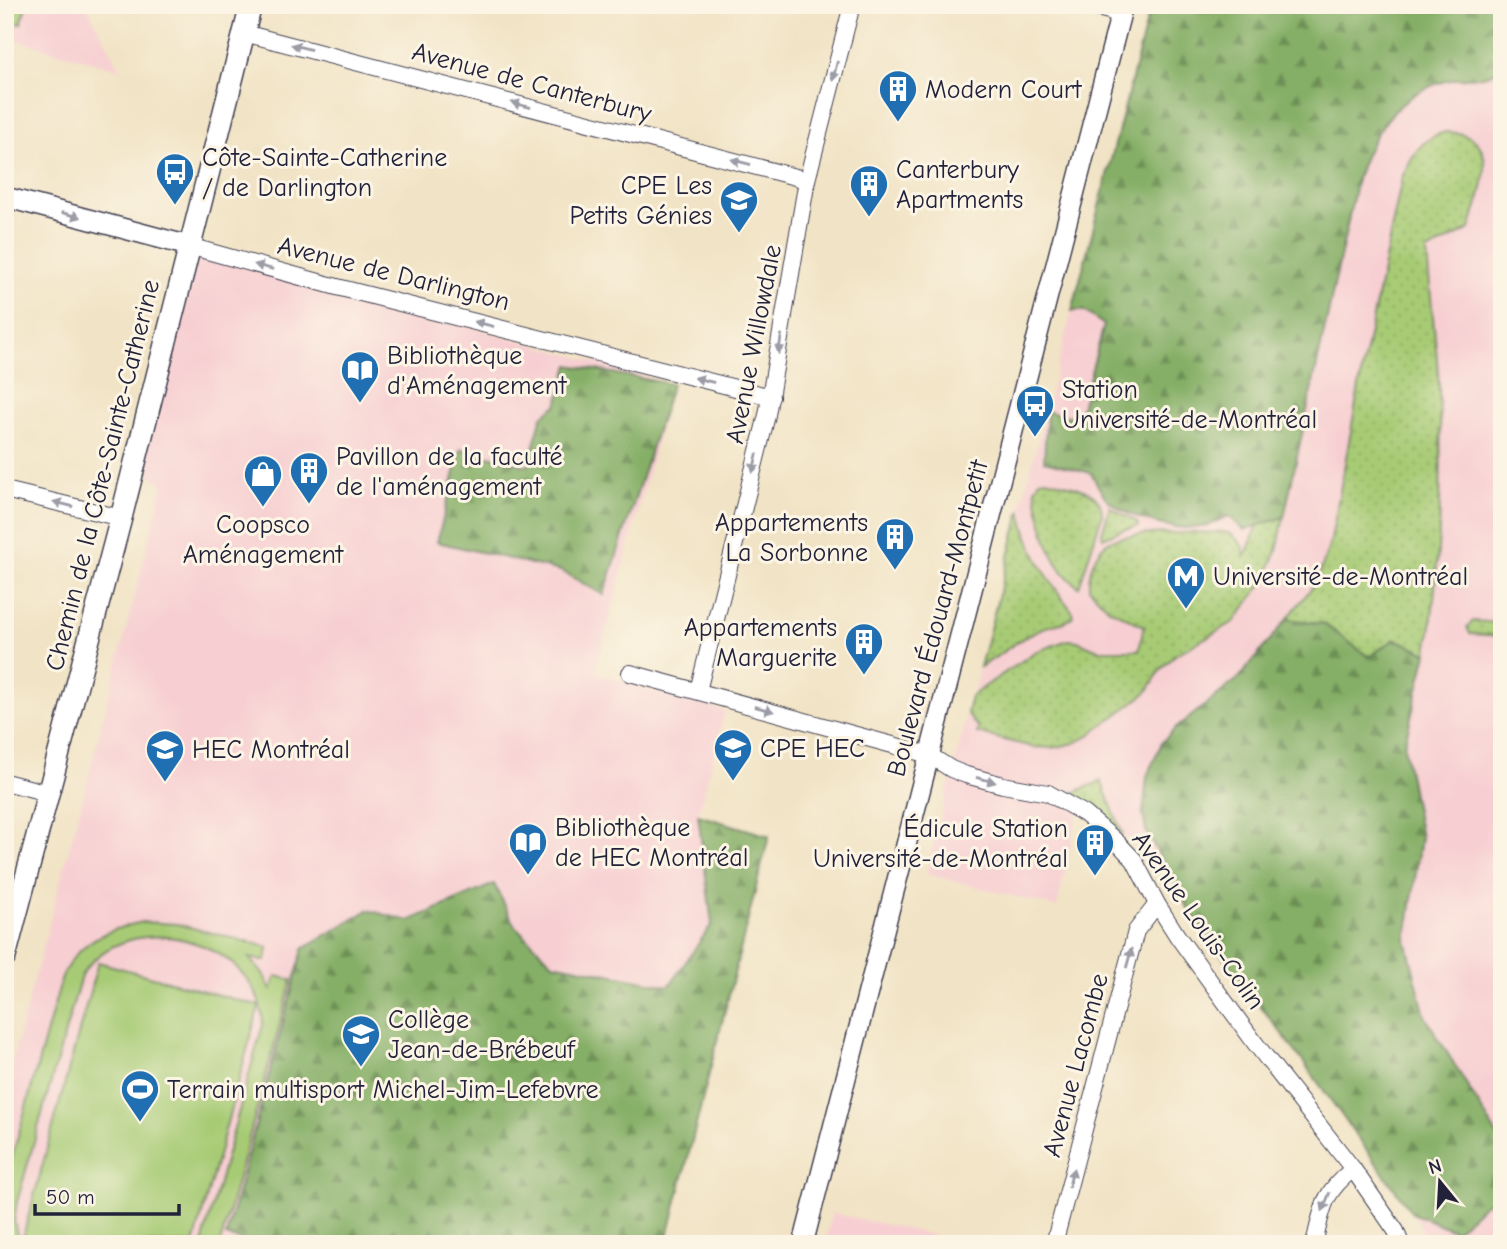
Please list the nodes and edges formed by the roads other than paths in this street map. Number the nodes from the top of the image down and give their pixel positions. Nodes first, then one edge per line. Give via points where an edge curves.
1 (251, 5) edge
2 (852, 5) edge
3 (1085, 5) edge
4 (1122, 10) edge
5 (244, 33) junction
6 (807, 180) junction
7 (5, 197) edge
8 (189, 246) junction
9 (771, 397) junction
10 (5, 490) edge
11 (121, 518) junction
12 (630, 673) dead end
13 (698, 691) junction
14 (929, 755) junction
15 (5, 782) edge
16 (48, 793) junction
17 (1157, 904) junction
18 (5, 957) edge
19 (1353, 1169) junction
20 (803, 1244) edge
21 (1054, 1244) edge
22 (1314, 1244) edge
23 (1401, 1244) edge

1 - 5 main road, Chemin de la Côte-Sainte-Catherine
2 -> 6 street, Avenue Willowdale
3 - 4 street
4 - 14 street, Boulevard Édouard-Montpetit
6 -> 5 street, Avenue de Canterbury
5 - 8 main road, Chemin de la Côte-Sainte-Catherine
6 -> 9 street, Avenue Willowdale
7 -> 8 street, Avenue de Darlington
9 -> 8 street, Avenue de Darlington
8 - 11 main road, Chemin de la Côte-Sainte-Catherine
9 -> 13 street, Avenue Willowdale
11 -> 10 street
11 - 16 main road, Chemin de la Côte-Sainte-Catherine
12 - 13 street, Avenue Louis-Colin
13 -> 14 street, Avenue Louis-Colin
14 -> 17 street, Avenue Louis-Colin via 966,775 1048,793 1085,814 1134,860
14 - 20 street, Boulevard Édouard-Montpetit
15 - 16 street
16 - 18 main road, Chemin de la Côte-Sainte-Catherine
17 - 19 street, Avenue Louis-Colin
21 -> 17 street, Avenue Lacombe via 1136,931
19 -> 22 street via 1324,1200
19 - 23 street, Avenue Louis-Colin

